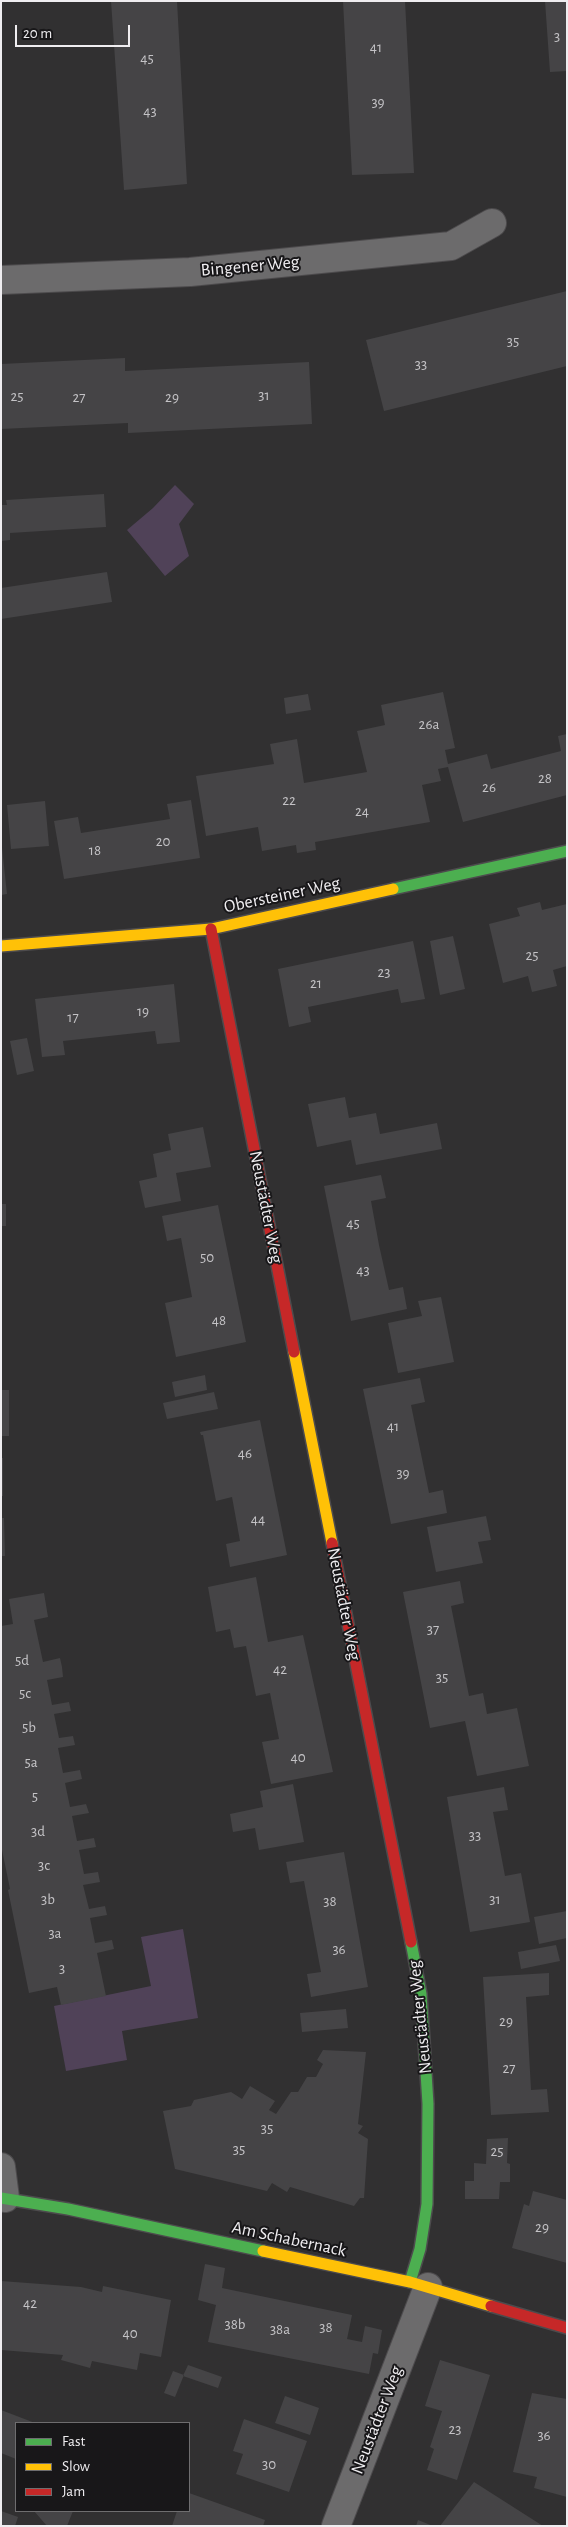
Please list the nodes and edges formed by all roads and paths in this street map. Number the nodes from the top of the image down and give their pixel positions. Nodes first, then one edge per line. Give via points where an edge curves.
1 (492, 223) dead end
2 (1, 280) edge
3 (567, 851) edge
4 (211, 929) junction
5 (1, 946) edge
6 (1, 2167) edge
7 (3, 2198) edge
8 (419, 2285) junction
9 (567, 2328) edge
10 (336, 2526) edge

1 - 2 street, Bingener Weg via 451,246 190,272
3 - 4 street, Obersteiner Weg
4 - 5 street, Obersteiner Weg
4 - 8 street, Neustädter Weg via 421,1994 428,2104 427,2204 420,2248
6 - 7 street
7 - 8 street, Am Schabernack
8 - 9 street, Am Schabernack
8 - 10 street, Neustädter Weg

